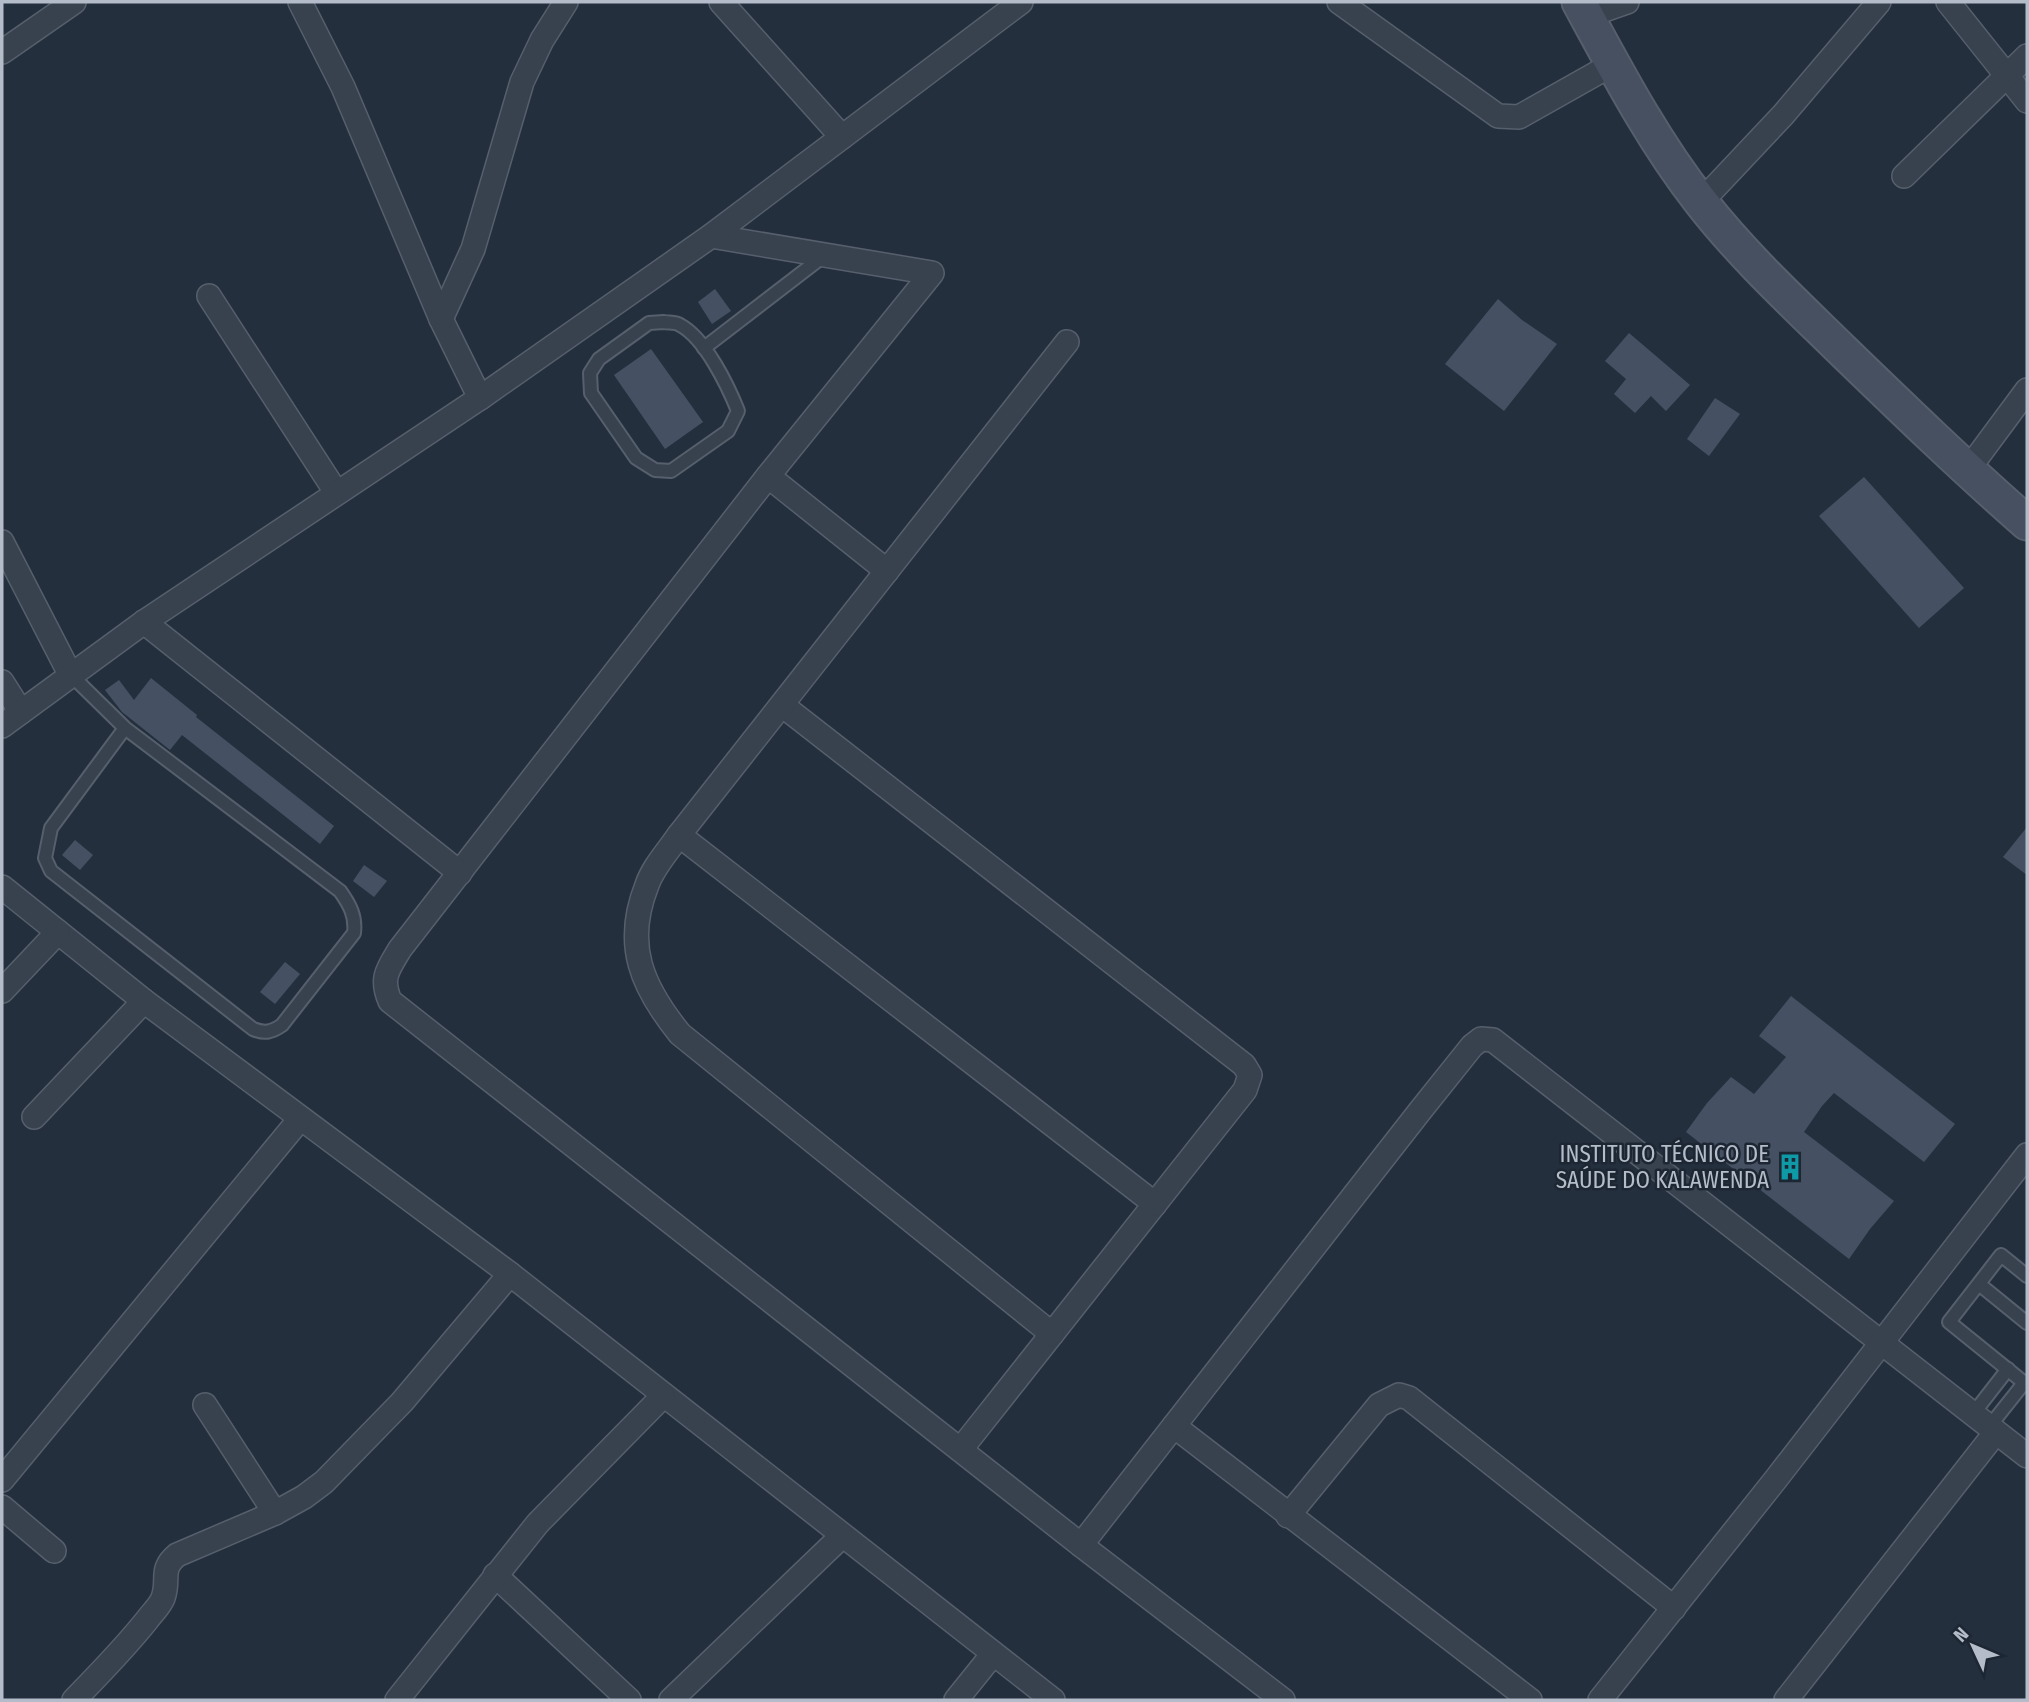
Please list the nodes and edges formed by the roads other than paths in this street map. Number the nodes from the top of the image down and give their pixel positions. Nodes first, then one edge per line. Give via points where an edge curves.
1 (74, 2) edge
2 (300, 2) edge
3 (566, 2) edge
4 (721, 2) edge
5 (1021, 2) edge
6 (1339, 2) edge
7 (1627, 2) edge
8 (1879, 2) edge
9 (1948, 2) edge
10 (1583, 9) edge
11 (2, 52) edge
12 (2027, 56) edge
13 (1614, 64) junction
14 (2008, 77) junction
15 (2027, 100) edge
16 (842, 137) junction
17 (1904, 176) dead end
18 (1701, 202) junction
19 (711, 236) junction
20 (825, 255) junction
21 (209, 296) dead end
22 (441, 319) junction
23 (1067, 342) dead end
24 (704, 348) junction
25 (2027, 390) edge
26 (480, 398) junction
27 (1967, 471) junction
28 (768, 476) junction
29 (336, 492) junction
30 (2027, 523) edge
31 (2, 542) edge
32 (887, 571) junction
33 (144, 622) junction
34 (71, 674) junction
35 (2, 682) edge
36 (782, 705) junction
37 (21, 712) junction
38 (2, 726) edge
39 (125, 728) junction
40 (679, 835) junction
41 (460, 873) junction
42 (2, 887) edge
43 (58, 932) junction
44 (2, 991) edge
45 (144, 1001) junction
46 (34, 1117) dead end
47 (300, 1119) junction
48 (2027, 1155) edge
49 (1155, 1204) junction
50 (510, 1274) junction
51 (2027, 1276) edge
52 (1979, 1284) junction
53 (2027, 1322) edge
54 (1052, 1334) junction
55 (1882, 1343) junction
56 (2008, 1369) junction
57 (2026, 1384) edge
58 (663, 1396) junction
59 (205, 1405) dead end
60 (1986, 1424) junction
61 (1174, 1426) junction
62 (961, 1449) junction
63 (2027, 1456) edge
64 (2, 1480) edge
65 (2, 1507) edge
66 (275, 1513) junction
67 (1288, 1516) junction
68 (842, 1536) junction
69 (1081, 1545) junction
70 (54, 1551) dead end
71 (495, 1575) junction
72 (1674, 1608) junction
73 (993, 1654) junction
74 (74, 1700) edge
75 (397, 1700) edge
76 (629, 1700) edge
77 (671, 1700) edge
78 (956, 1700) edge
79 (1053, 1700) edge
80 (1283, 1700) edge
81 (1530, 1700) edge
82 (1601, 1700) edge
83 (1786, 1700) edge

1 - 11 street
2 - 22 street via 343,87
3 - 22 street via 522,82 473,248
4 - 16 street
5 - 16 street
6 - 13 street via 1499,116 1519,117
7 - 10 street
8 - 18 street
9 - 14 street
10 - 13 street
12 - 14 street
13 - 18 street via 1657,139
14 - 15 street
14 - 17 street
16 - 19 street
18 - 27 street via 1766,274
19 - 20 street
19 - 26 street
20 - 24 lane
20 - 28 street via 932,273
21 - 29 street
22 - 26 street
23 - 32 street
24 - 24 lane via 680,324 649,323 599,359 590,373 591,393 636,458 655,470 671,471 728,431 737,411
25 - 27 street
26 - 29 street
27 - 30 street
28 - 32 street
28 - 41 street
29 - 33 street
31 - 34 street
32 - 36 street
33 - 34 street
33 - 41 street
34 - 37 street
34 - 39 lane
35 - 37 street
36 - 40 street
36 - 49 street via 1244,1066 1250,1075 1245,1090
37 - 38 street
39 - 39 lane via 51,828 45,858 51,871 253,1030 274,1030 354,933 348,902 340,891
40 - 49 street
40 - 54 street via 647,883 638,915 637,950 644,982 661,1011 680,1034
41 - 62 street via 386,973 384,987 390,1001
42 - 43 street
43 - 44 street
43 - 45 street
45 - 46 street
45 - 47 street
47 - 50 street
47 - 64 street
48 - 55 street
49 - 54 street
50 - 58 street
50 - 66 street via 402,1402 324,1482
51 - 52 lane via 2001,1255
52 - 53 lane
52 - 56 lane via 1948,1322
54 - 62 street
55 - 60 street
55 - 61 street via 1493,1040 1481,1039
55 - 72 street
56 - 57 lane
56 - 60 lane
57 - 60 lane
58 - 68 street
58 - 71 street via 538,1523
59 - 66 street
60 - 63 street
60 - 83 street
61 - 67 street
61 - 69 street
62 - 69 street
65 - 70 street
66 - 74 street via 169,1561 162,1601
67 - 72 street via 1379,1405 1399,1395 1409,1398
67 - 81 street
68 - 73 street
68 - 77 street
69 - 80 street
71 - 75 street
71 - 76 street
72 - 82 street
73 - 78 street
73 - 79 street

